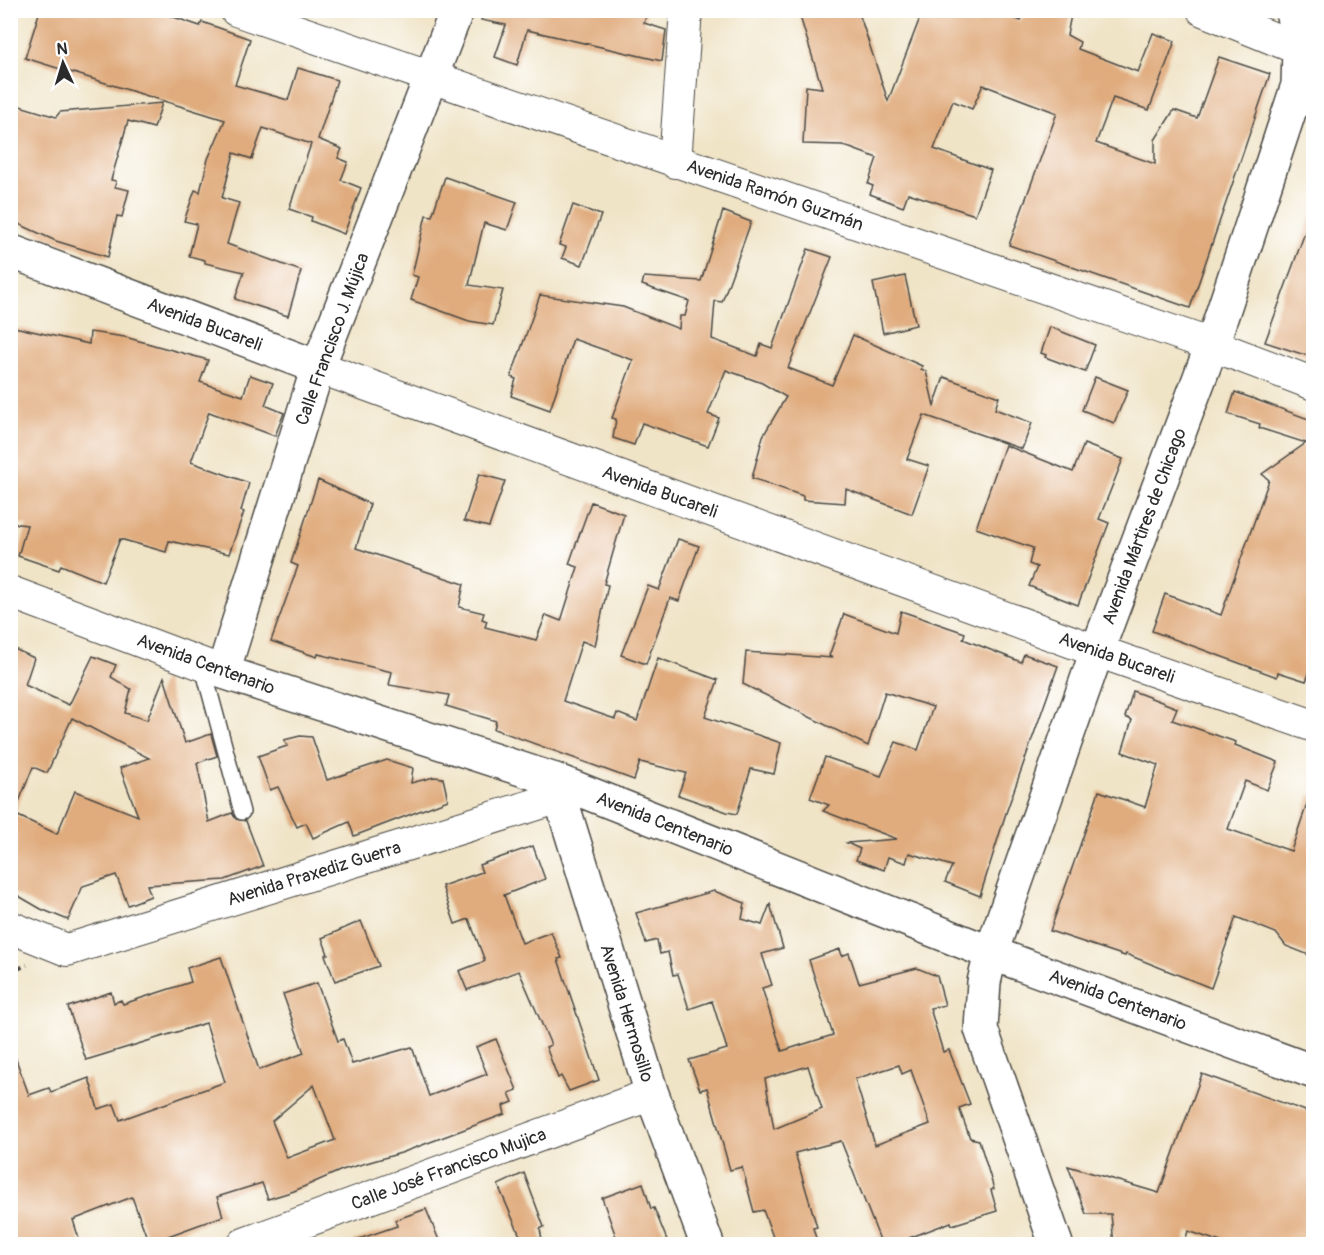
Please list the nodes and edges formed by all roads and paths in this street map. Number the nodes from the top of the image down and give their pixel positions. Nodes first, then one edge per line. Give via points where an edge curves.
1 (236, 10) edge
2 (457, 10) edge
3 (686, 10) edge
4 (1203, 10) edge
5 (1292, 10) edge
6 (1306, 52) edge
7 (432, 77) junction
8 (675, 162) junction
9 (10, 250) edge
10 (1212, 345) junction
11 (318, 367) junction
12 (1314, 384) edge
13 (10, 592) edge
14 (1097, 651) junction
15 (213, 668) junction
16 (1314, 726) edge
17 (558, 788) junction
18 (242, 812) dead end
19 (10, 927) edge
20 (991, 953) junction
21 (1314, 1072) edge
22 (652, 1094) junction
23 (244, 1245) edge
24 (707, 1245) edge
25 (1056, 1245) edge

1 - 7 street, Avenida Ramón Guzmán
2 - 7 street, Calle Francisco J. Mújica
3 - 8 street
4 - 6 street
5 - 6 street, Avenida Mártires de Chicago
6 - 10 street, Avenida Mártires de Chicago
7 - 8 street, Avenida Ramón Guzmán
7 - 11 street, Calle Francisco J. Mújica
8 - 10 street, Avenida Ramón Guzmán
9 - 11 street, Avenida Bucareli
10 - 12 street, Avenida Ramón Guzmán
10 - 14 street, Avenida Mártires de Chicago
11 - 14 street, Avenida Bucareli
11 - 15 street, Calle Francisco J. Mújica
13 - 15 street, Avenida Centenario
14 - 16 street, Avenida Bucareli
14 - 20 street, Avenida Mártires de Chicago
15 - 17 street, Avenida Centenario
15 - 18 lane
17 - 19 street, Avenida Praxediz Guerra via 67,950
17 - 20 street, Avenida Centenario
17 - 22 street, Avenida Hermosillo
20 - 21 street, Avenida Centenario
20 - 25 street, Avenida Mártires de Chicago via 984,982 981,1029
22 - 23 street, Calle José Francisco Mujica
22 - 24 street, Avenida Hermosillo

